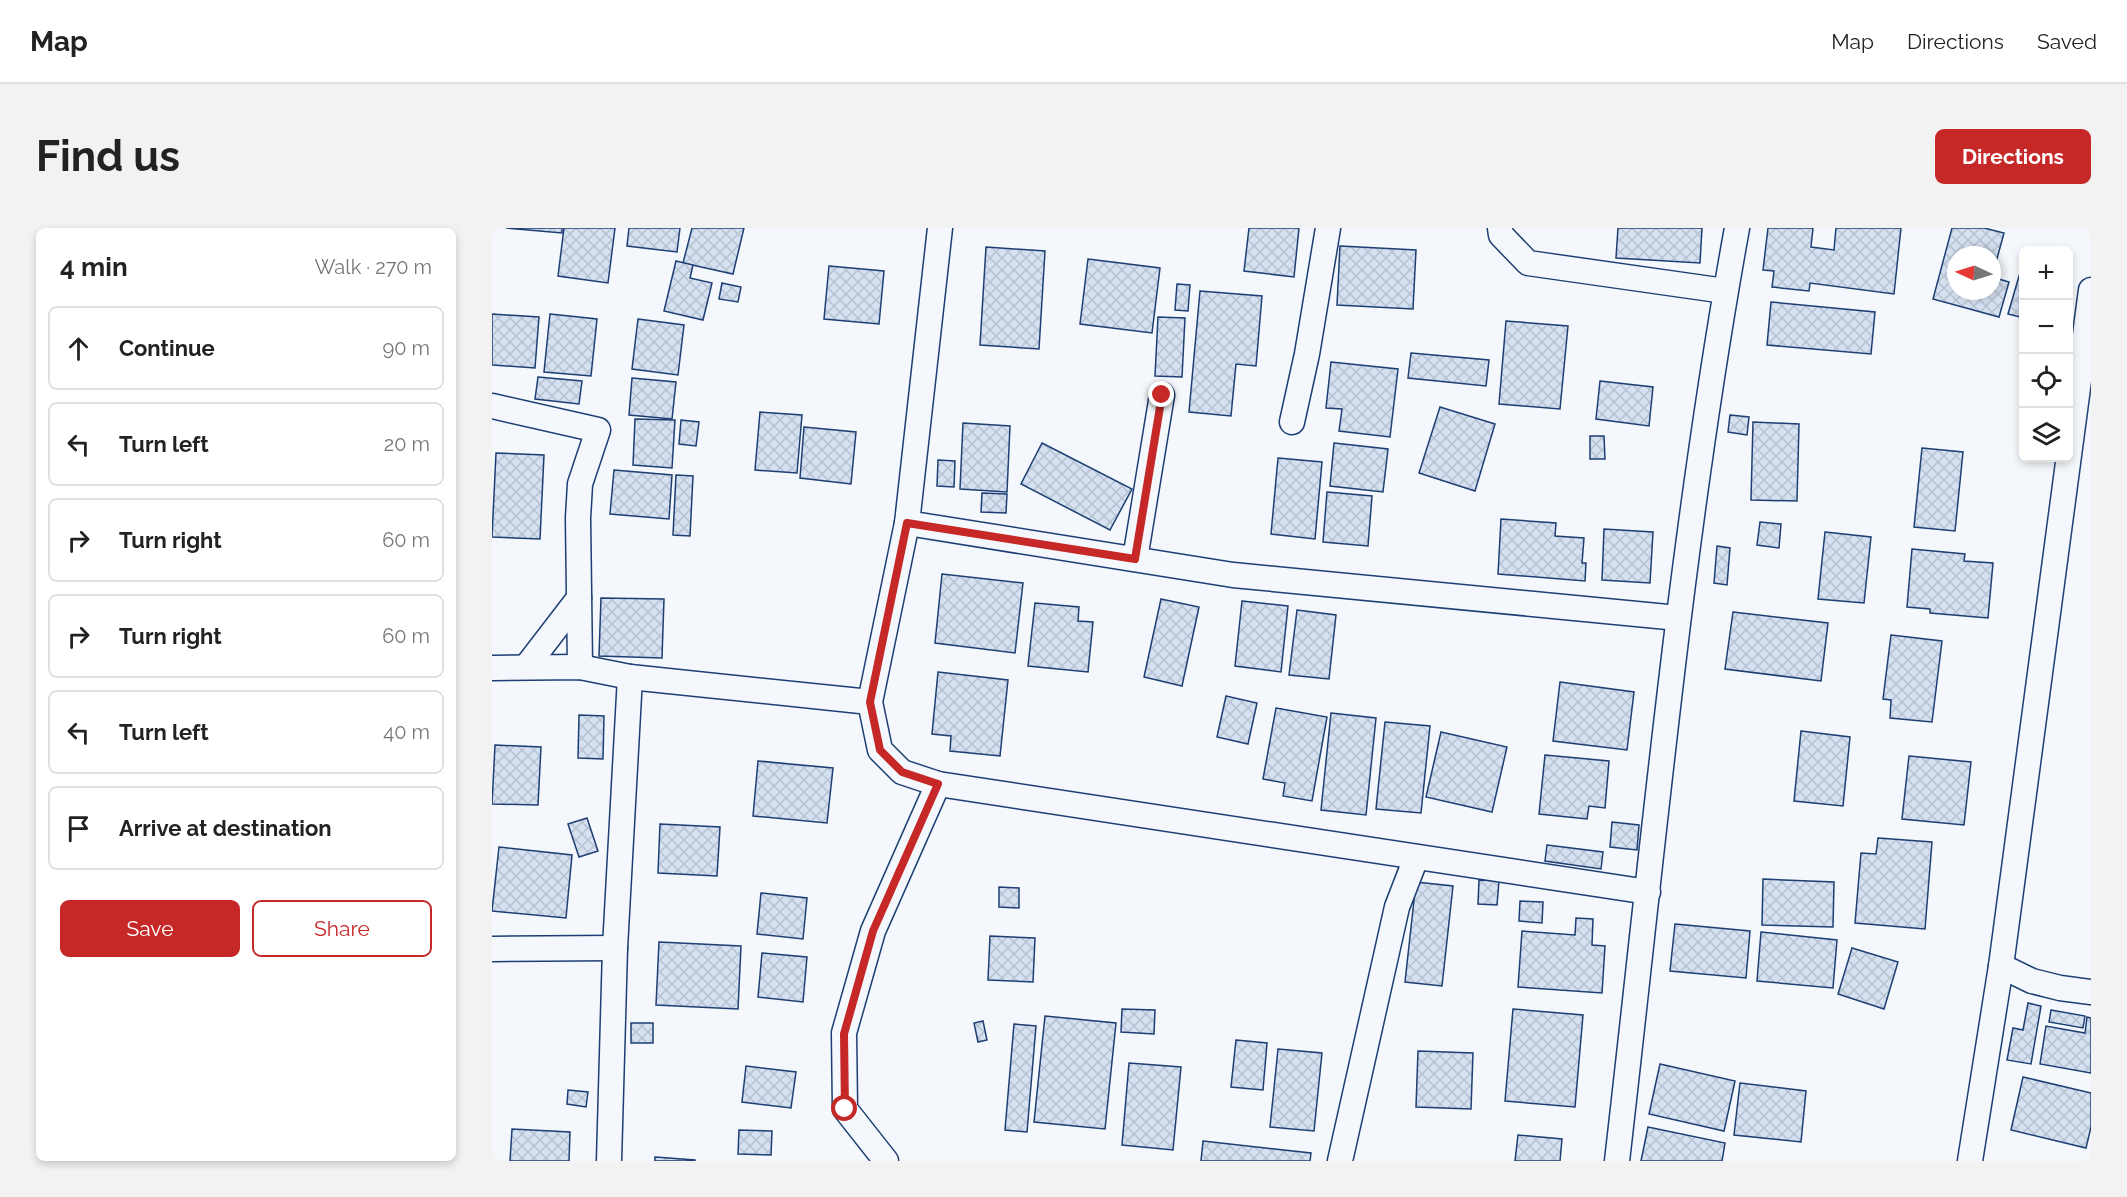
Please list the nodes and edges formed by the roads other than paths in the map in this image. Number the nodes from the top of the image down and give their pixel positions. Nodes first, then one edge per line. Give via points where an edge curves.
1 (940, 228) edge
2 (1328, 228) edge
3 (1500, 228) edge
4 (1737, 228) edge
5 (2091, 290) edge
6 (1725, 291) junction
7 (1162, 395) dead end
8 (492, 406) edge
9 (1292, 422) dead end
10 (907, 523) junction
11 (1135, 559) junction
12 (579, 598) junction
13 (1678, 618) junction
14 (580, 667) junction
15 (492, 668) edge
16 (526, 668) junction
17 (630, 677) junction
18 (870, 702) junction
19 (938, 784) junction
20 (1416, 858) junction
21 (1648, 892) junction
22 (615, 948) junction
23 (492, 950) edge
24 (2001, 966) junction
25 (2091, 992) edge
26 (609, 1161) edge
27 (886, 1161) edge
28 (1340, 1161) edge
29 (1617, 1161) edge
30 (1970, 1161) edge

1 - 10 street
2 - 9 street
3 - 6 street via 1501,235 1528,263
4 - 6 street
5 - 24 street
6 - 13 street
7 - 11 street
8 - 12 street via 598,430 580,484
10 - 11 street
10 - 18 street
11 - 13 street via 1233,574
12 - 14 street
12 - 16 street
13 - 21 street
14 - 16 street
14 - 17 street
15 - 16 street
17 - 18 street
17 - 22 street
18 - 19 street via 880,750 902,772
19 - 20 street
19 - 27 street via 873,931 844,1034 845,1109
20 - 21 street
20 - 28 street via 1397,907
21 - 29 street
22 - 23 street
22 - 26 street
24 - 25 street via 2032,981
24 - 30 street

